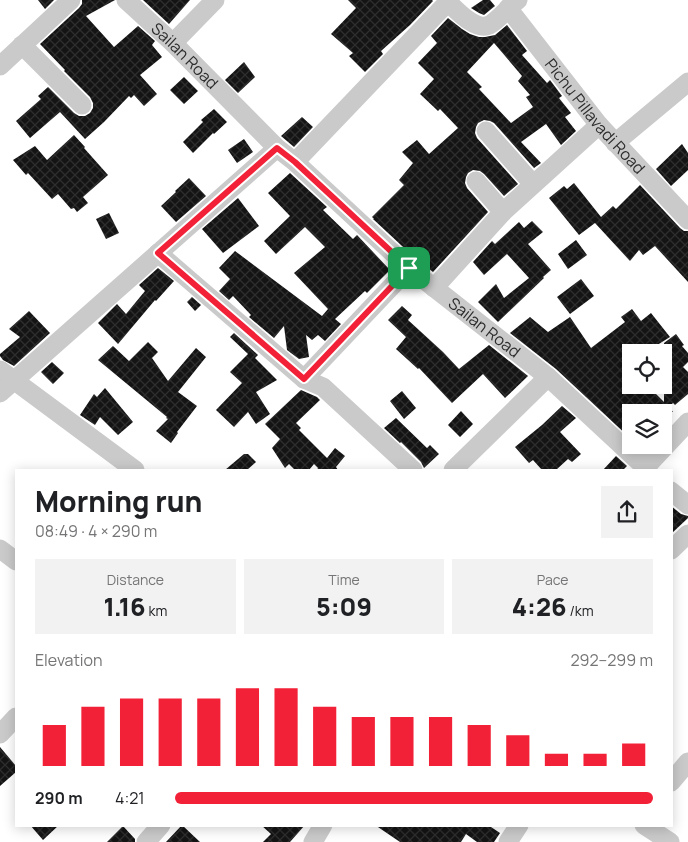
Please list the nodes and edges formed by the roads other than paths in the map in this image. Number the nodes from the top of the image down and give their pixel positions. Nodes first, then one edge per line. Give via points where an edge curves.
1 (71, 0) edge
2 (126, 0) edge
3 (215, 0) edge
4 (447, 1) edge
5 (513, 4) edge
6 (173, 42) junction
7 (22, 45) junction
8 (0, 66) edge
9 (688, 82) edge
10 (82, 105) dead end
11 (599, 125) junction
12 (486, 131) dead end
13 (615, 143) junction
14 (277, 148) junction
15 (295, 162) junction
16 (476, 182) dead end
17 (533, 184) junction
18 (503, 212) junction
19 (688, 219) edge
20 (158, 253) junction
21 (409, 268) junction
22 (434, 288) junction
23 (548, 377) junction
24 (304, 379) junction
25 (4, 381) edge
26 (688, 422) edge
27 (134, 469) edge
28 (412, 469) edge
29 (454, 469) edge
30 (647, 469) edge
31 (673, 492) edge
32 (688, 505) edge
33 (688, 534) edge
34 (673, 548) edge
35 (0, 549) edge
36 (15, 560) edge
37 (15, 718) edge
38 (0, 734) edge
39 (688, 762) edge
40 (673, 780) edge
41 (160, 827) edge
42 (322, 827) edge
43 (518, 827) edge
44 (647, 827) edge
45 (146, 842) edge
46 (313, 842) edge
47 (508, 842) edge
48 (670, 842) edge

1 - 7 street
2 - 6 street, Sailan Road
3 - 6 street
4 - 5 street via 467,20 482,26 490,25
4 - 15 street
5 - 11 street, Pichu Pillavadi Road
6 - 14 street, Sailan Road
7 - 8 street
7 - 10 street
9 - 13 street
11 - 13 street, Pichu Pillavadi Road
11 - 17 street
12 - 17 street
13 - 19 street, Pichu Pillavadi Road
14 - 15 street, Sailan Road
14 - 20 street
15 - 21 street, Sailan Road
16 - 18 street
17 - 18 street
18 - 22 street
20 - 24 street
20 - 25 street
21 - 22 street, Sailan Road
21 - 24 street
22 - 23 street, Sailan Road
23 - 29 street
23 - 30 street, Sailan Road
24 - 28 street via 323,387
25 - 27 street
26 - 30 street
31 - 32 street
33 - 34 street
35 - 36 street
37 - 38 street
39 - 40 street
41 - 45 street
42 - 46 street
43 - 47 street
44 - 48 street

